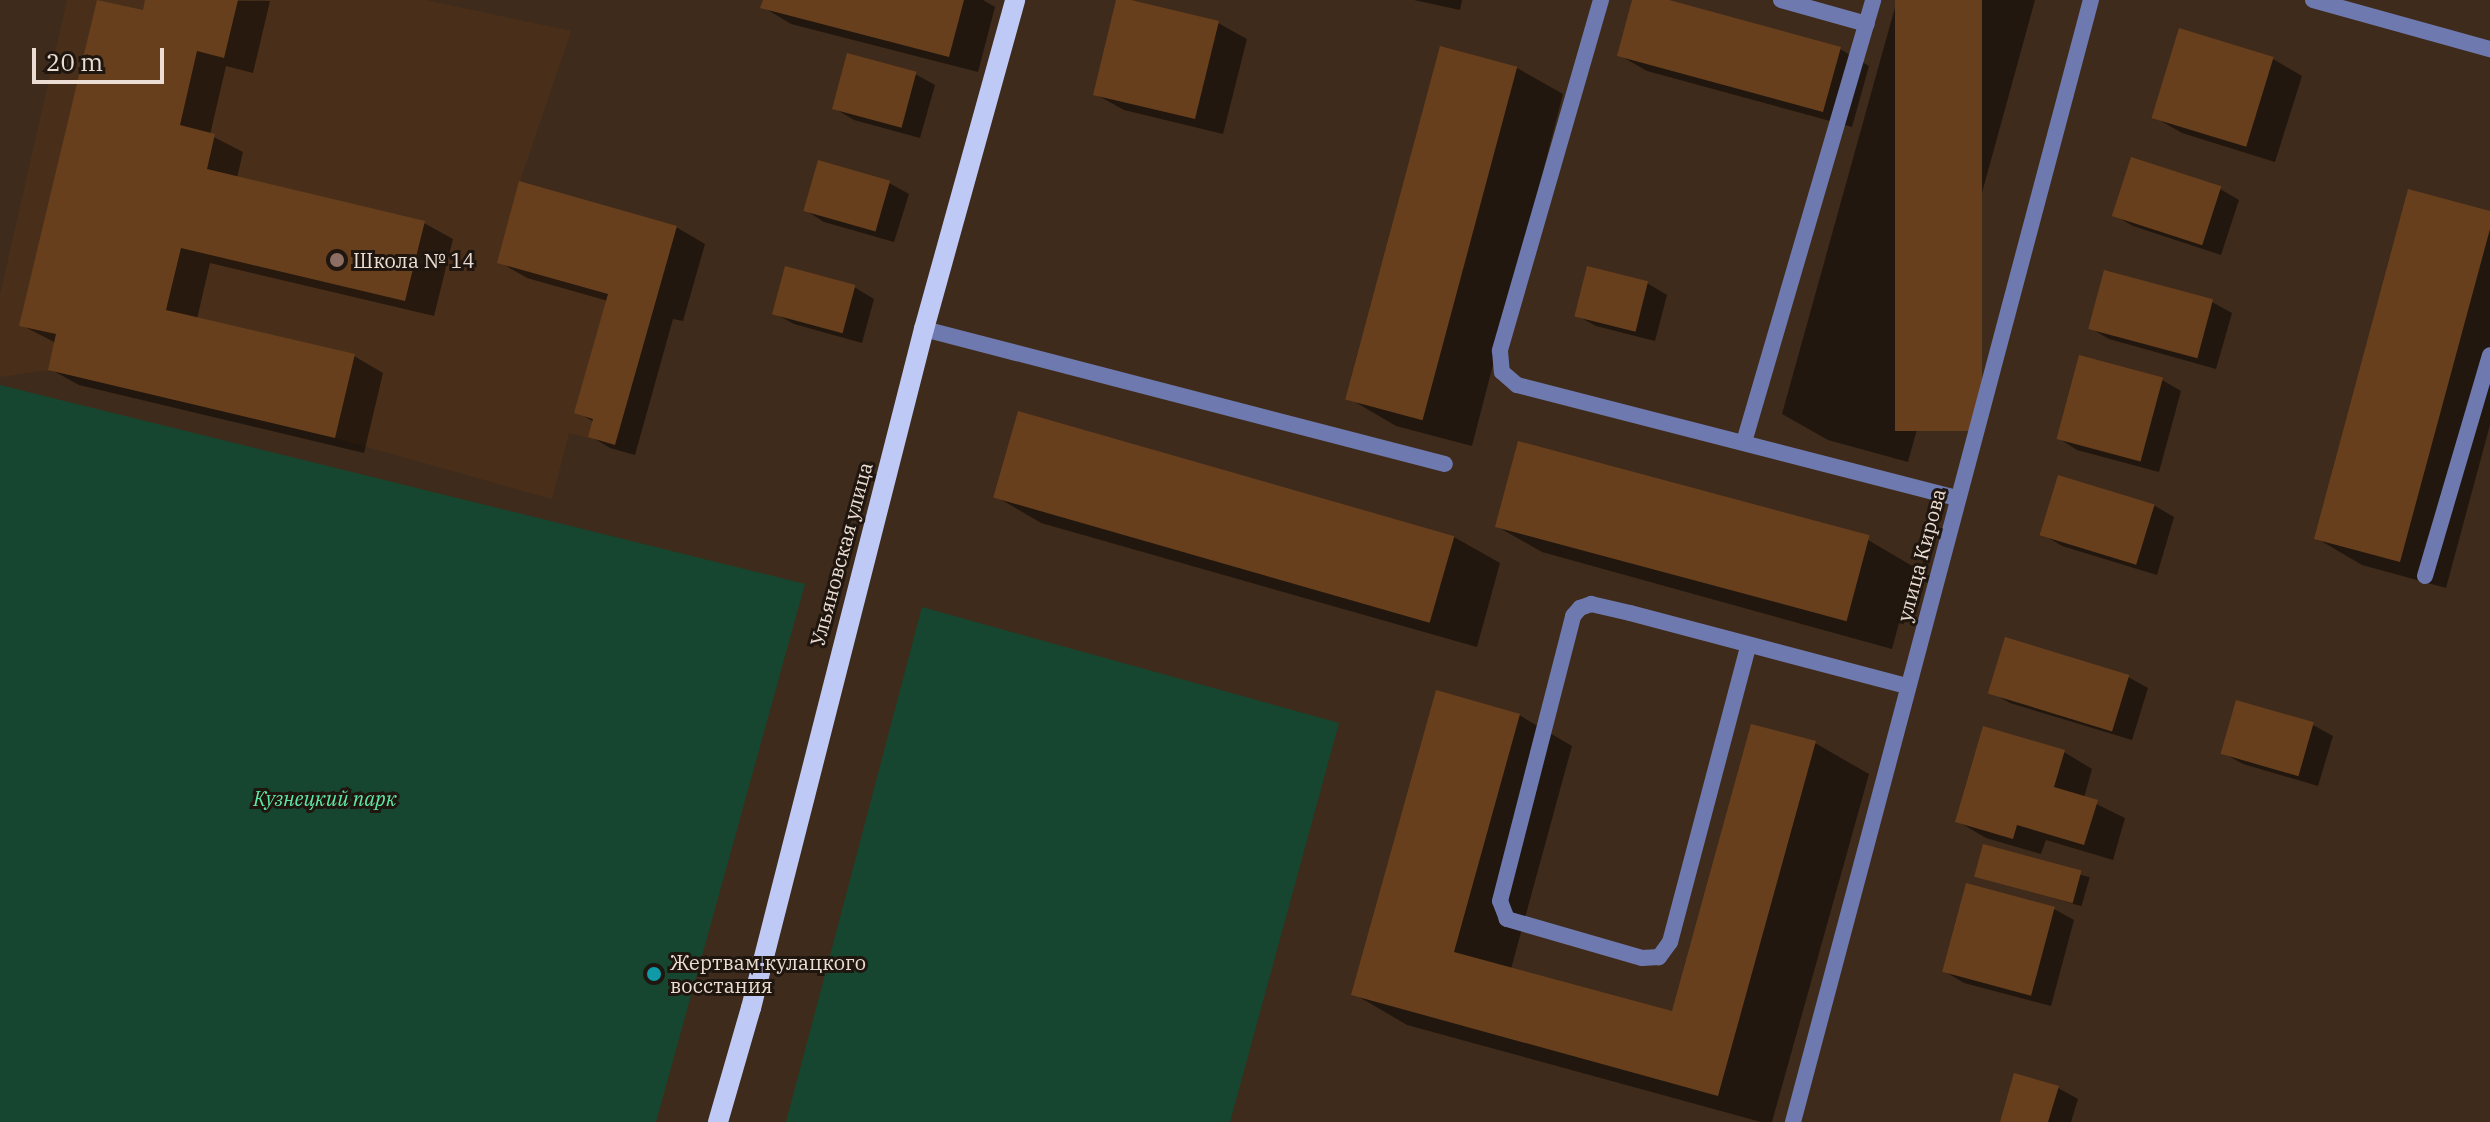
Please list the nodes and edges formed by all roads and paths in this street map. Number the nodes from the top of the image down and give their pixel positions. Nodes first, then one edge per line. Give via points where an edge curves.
1 (1015, 0) edge
2 (1601, 0) edge
3 (1781, 0) edge
4 (1873, 0) edge
5 (2091, 0) edge
6 (2313, 0) edge
7 (1867, 24) junction
8 (2490, 49) edge
9 (924, 329) junction
10 (2490, 355) edge
11 (1744, 442) junction
12 (1445, 464) dead end
13 (1957, 498) junction
14 (2425, 576) dead end
15 (1748, 647) junction
16 (1907, 686) junction
17 (718, 1122) edge
18 (1793, 1122) edge

1 - 9 main road, Ульяновская улица
2 - 11 street via 1500,351 1502,372 1517,385
3 - 7 street
4 - 7 street
5 - 13 street, улица Кирова
6 - 8 street
7 - 11 street
9 - 12 street
9 - 17 main road, Ульяновская улица
10 - 14 street
11 - 13 street
13 - 16 street, улица Кирова
15 - 15 street via 1604,607 1580,608 1573,616 1500,901 1507,919 1642,958 1659,957 1670,942
15 - 16 street
16 - 18 street, улица Кирова

